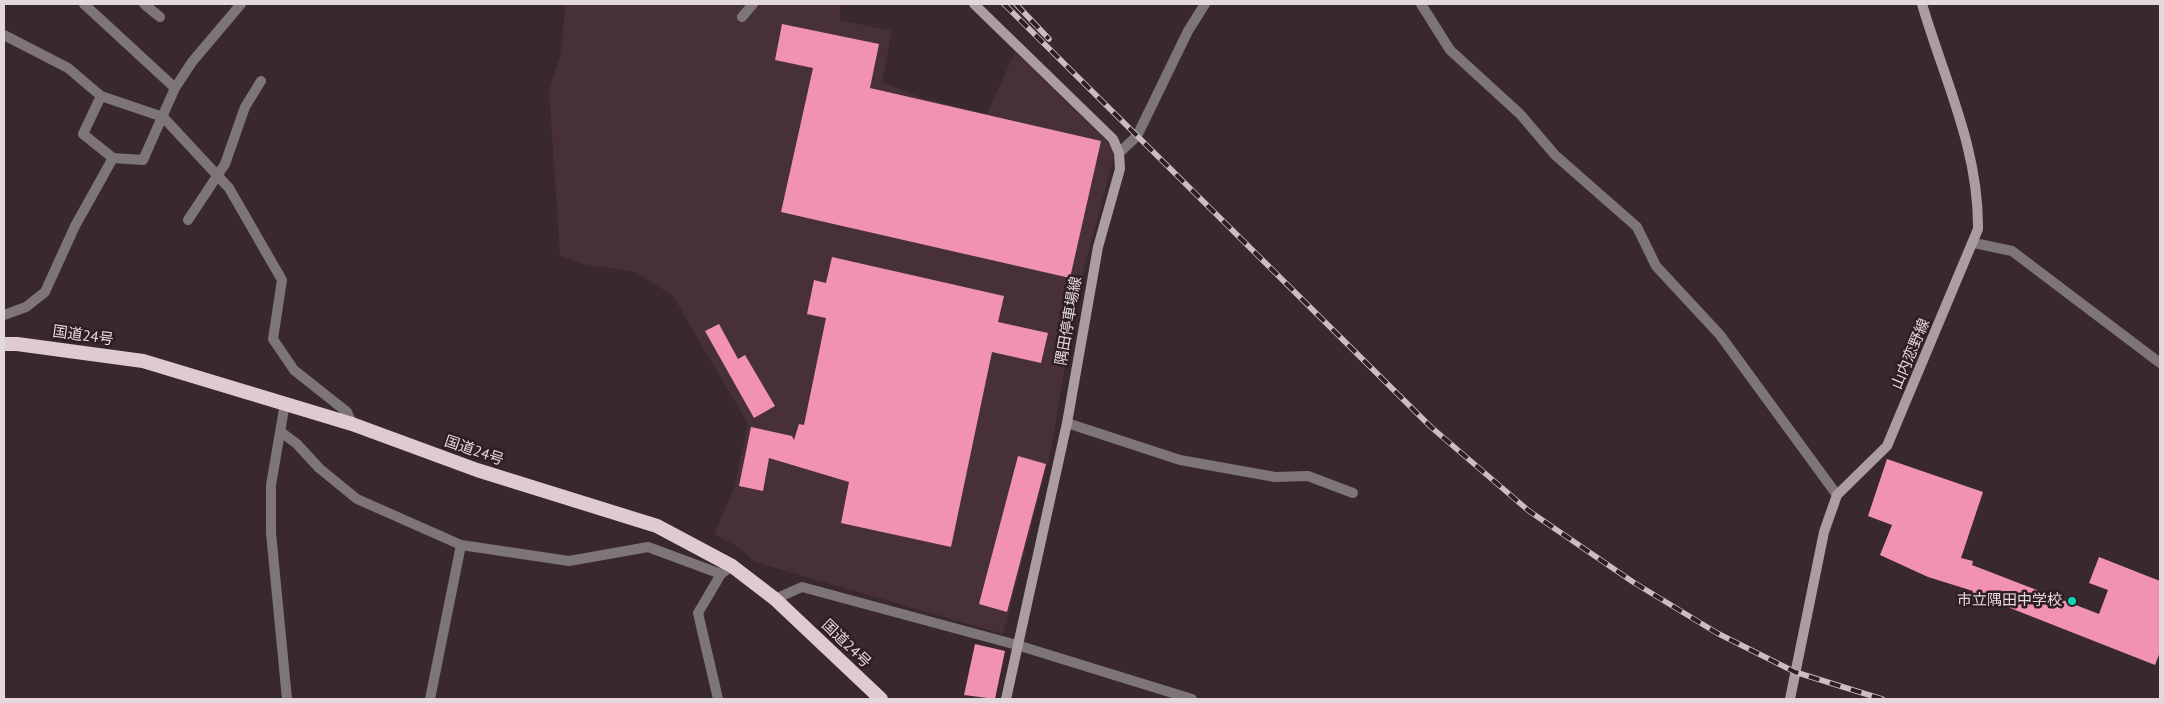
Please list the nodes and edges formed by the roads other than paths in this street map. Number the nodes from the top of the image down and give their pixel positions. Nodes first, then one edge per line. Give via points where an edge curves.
1 (84, 4) edge
2 (144, 4) edge
3 (242, 4) edge
4 (752, 4) edge
5 (974, 4) edge
6 (1205, 4) edge
7 (1421, 4) edge
8 (1922, 4) edge
9 (160, 17) dead end
10 (742, 17) dead end
11 (4, 35) edge
12 (261, 81) dead end
13 (175, 88) junction
14 (101, 96) junction
15 (163, 117) junction
16 (1119, 153) junction
17 (112, 158) junction
18 (218, 175) junction
19 (188, 220) dead end
20 (1974, 243) junction
21 (4, 315) edge
22 (4, 344) edge
23 (2160, 363) edge
24 (285, 403) junction
25 (1067, 423) junction
26 (352, 424) junction
27 (281, 432) junction
28 (1353, 493) dead end
29 (1836, 495) junction
30 (461, 545) junction
31 (726, 570) junction
32 (775, 599) junction
33 (1017, 645) junction
34 (287, 699) edge
35 (430, 699) edge
36 (718, 699) edge
37 (881, 699) edge
38 (1006, 699) edge
39 (1192, 699) edge
40 (1790, 699) edge

1 - 13 street
2 - 9 street
3 - 13 street via 192,62
4 - 10 street
5 - 16 main road via 1113,139
6 - 16 street via 1188,31 1137,136
7 - 29 street via 1450,50 1520,114 1555,156 1637,227 1656,266 1720,335
8 - 20 main road, 山内恋野線 via 1974,167 1978,229
11 - 14 street via 68,68
12 - 18 street via 245,107
13 - 15 street
14 - 15 street
14 - 17 street via 83,134
15 - 17 street via 142,160
15 - 18 street
16 - 25 main road, 隅田停車場線 via 1120,169 1098,247
17 - 21 street via 75,226 45,292 26,307
18 - 19 street
18 - 26 street via 230,188 282,280 273,339 294,370 347,412
20 - 23 street via 2012,251
20 - 29 main road, 山内恋野線 via 1887,446
22 - 24 highway, 国道24号 via 143,361
24 - 26 highway, 国道24号
24 - 27 street
25 - 28 street via 1180,460 1275,477 1308,476
25 - 33 main road, 隅田停車場線
26 - 31 highway, 国道24号 via 477,470 656,526
27 - 30 street via 357,499
27 - 34 street via 271,485 271,533
29 - 40 main road, 山内恋野線 via 1824,532
30 - 31 street via 568,561 648,547
30 - 35 street
31 - 32 highway, 国道24号
31 - 36 street via 698,613
32 - 33 street via 802,586
32 - 37 highway, 国道24号
33 - 38 main road, 隅田停車場線
33 - 39 street

